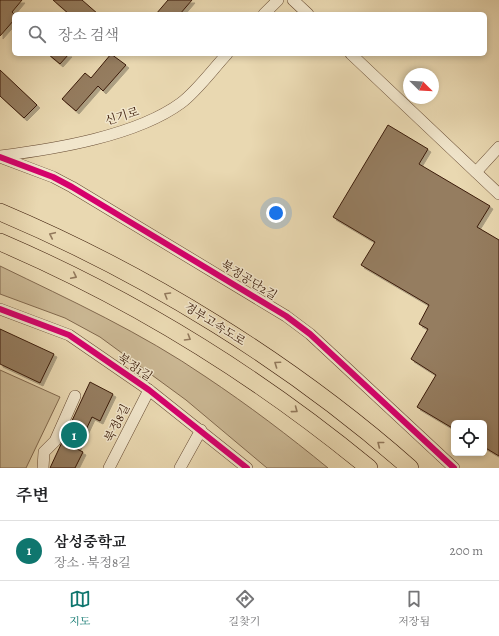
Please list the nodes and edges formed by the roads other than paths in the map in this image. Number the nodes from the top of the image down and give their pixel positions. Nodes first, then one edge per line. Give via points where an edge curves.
1 (278, 0) edge
2 (293, 0) edge
3 (266, 12) edge
4 (306, 12) edge
5 (225, 56) edge
6 (353, 56) edge
7 (499, 148) edge
8 (0, 157) edge
9 (476, 172) junction
10 (499, 194) edge
11 (0, 212) edge
12 (0, 242) edge
13 (0, 309) edge
14 (149, 390) junction
15 (76, 396) dead end
16 (201, 430) junction
17 (244, 467) edge
18 (43, 468) edge
19 (109, 468) edge
20 (180, 468) edge
21 (369, 468) edge
22 (410, 468) edge
23 (454, 468) edge

1 - 3 street
2 - 4 street
5 - 8 street, 신기로 via 182,102 154,119 73,143
6 - 9 street
7 - 9 street
8 - 23 street, 북정공단2길 via 72,187 286,316 310,334
9 - 10 street
22 -> 11 highway, 경부고속도로 via 302,382 232,334 126,272
12 -> 21 highway via 97,287 210,351 259,383
13 - 14 street, 북정1길 via 68,335
14 - 16 street, 북정1길
14 - 19 street, 북정8길
15 - 18 street via 55,442 44,452
16 - 17 street, 북정1길
16 - 20 street

